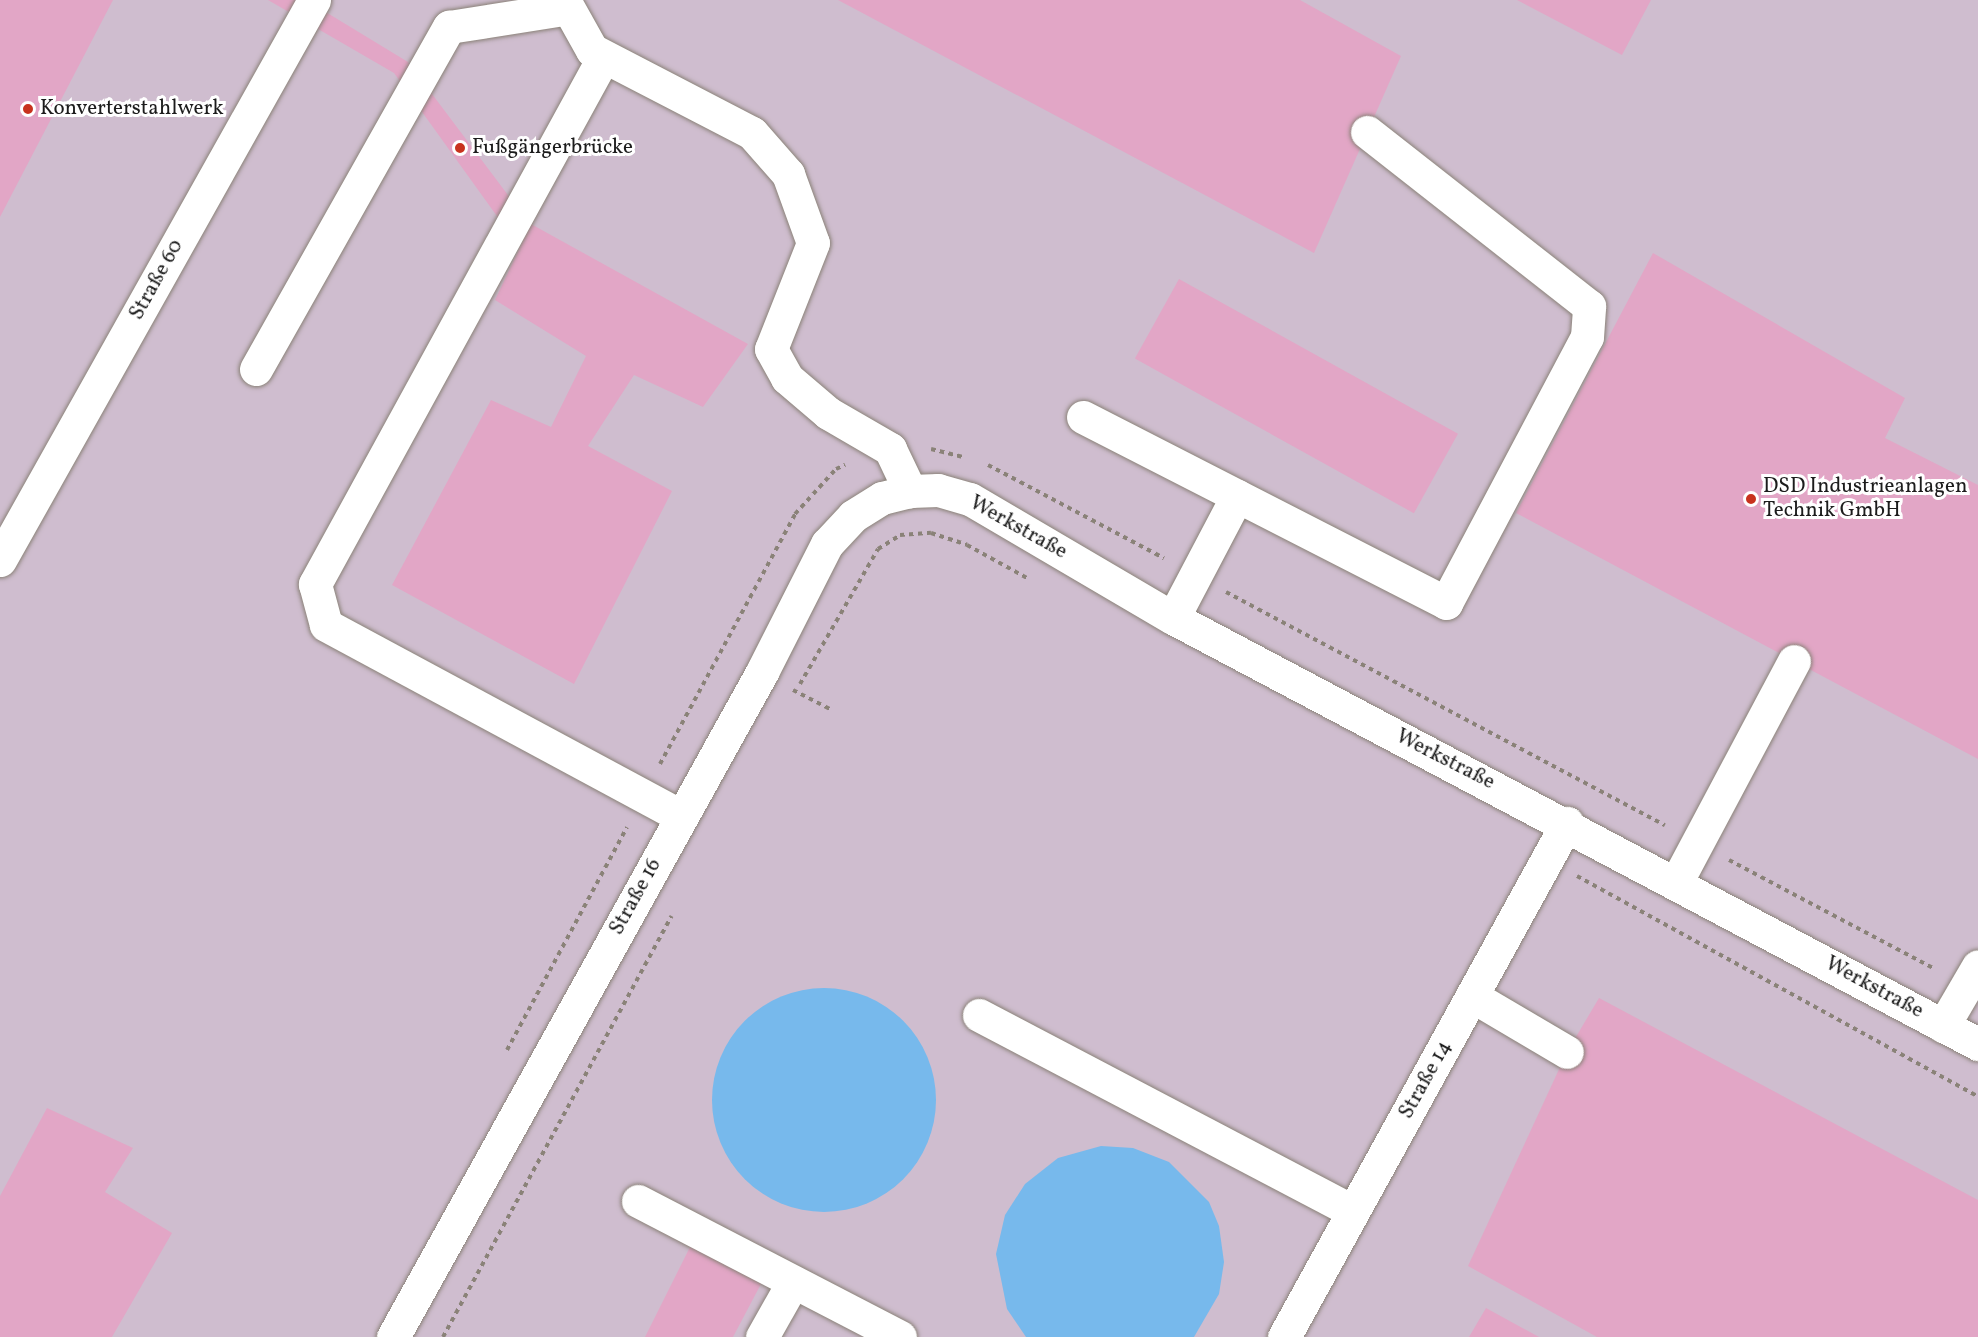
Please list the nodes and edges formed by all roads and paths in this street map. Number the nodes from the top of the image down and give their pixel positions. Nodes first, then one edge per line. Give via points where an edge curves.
1 (314, 0) edge
2 (564, 4) edge
3 (603, 58) junction
4 (1367, 132) dead end
5 (256, 369) dead end
6 (1083, 417) dead end
7 (890, 449) junction
8 (910, 491) junction
9 (1237, 496) junction
10 (0, 560) edge
11 (1196, 575) junction
12 (1030, 580) dead end
13 (1173, 618) junction
14 (1794, 661) dead end
15 (790, 701) dead end
16 (643, 796) junction
17 (681, 816) junction
18 (1567, 822) junction
19 (1697, 843) junction
20 (1546, 860) junction
21 (1677, 881) junction
22 (676, 907) dead end
23 (1973, 976) edge
24 (1472, 996) junction
25 (979, 1016) dead end
26 (1943, 1026) junction
27 (1978, 1044) edge
28 (1567, 1052) dead end
29 (506, 1053) dead end
30 (1978, 1096) edge
31 (638, 1202) dead end
32 (1353, 1211) junction
33 (793, 1282) junction
34 (393, 1337) edge
35 (443, 1337) edge
36 (762, 1337) edge
37 (900, 1337) edge
38 (1284, 1337) edge

1 - 10 street, Straße 60
2 - 3 street
2 - 5 street via 449,27
3 - 7 street via 752,133 788,174 813,243 771,349 787,378 828,413
3 - 16 street via 315,584 326,625
4 - 9 street via 1589,306 1587,337 1446,603
6 - 9 street
7 - 8 street
7 - 11 path via 940,449 997,468
7 - 16 path via 836,469 795,514
8 - 13 street, Werkstraße via 938,490 970,499
8 - 17 street, Straße 16 via 882,498 853,516 827,544
9 - 11 street
11 - 13 street
11 - 19 path
12 - 15 path via 958,542 931,533 900,535 878,549
13 - 18 street, Werkstraße
14 - 19 street
16 - 17 street
16 - 29 path
17 - 34 street, Straße 16
18 - 20 street, Straße 14
18 - 21 street, Werkstraße
19 - 21 street
19 - 23 path
20 - 24 street, Straße 14
20 - 30 path
21 - 26 street, Werkstraße
22 - 35 path
23 - 26 street
24 - 28 street
24 - 32 street, Straße 14
25 - 32 street
26 - 27 street, Werkstraße
31 - 33 street
32 - 38 street, Straße 14
33 - 36 street
33 - 37 street

